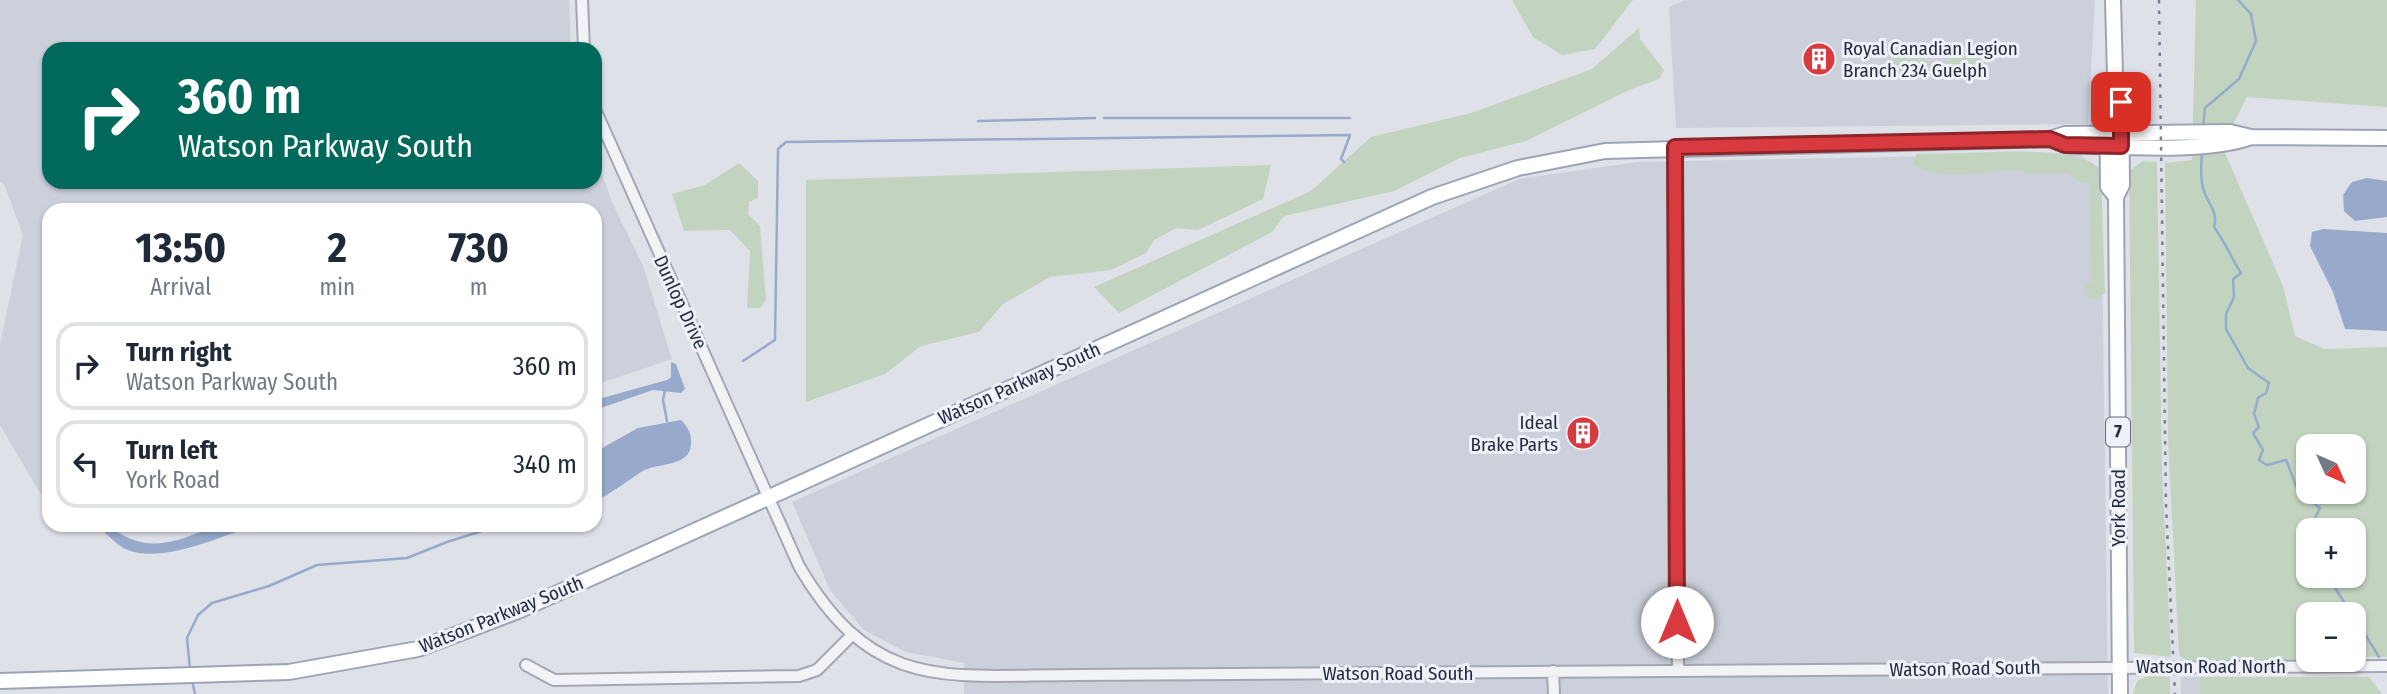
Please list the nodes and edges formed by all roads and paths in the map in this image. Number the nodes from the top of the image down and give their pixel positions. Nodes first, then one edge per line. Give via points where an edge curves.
1 (582, 0) edge
2 (2113, 0) edge
3 (584, 42) edge
4 (602, 129) edge
5 (2387, 138) edge
6 (2115, 139) junction
7 (1675, 147) junction
8 (767, 496) junction
9 (851, 636) junction
10 (526, 665) dead end
11 (2119, 666) junction
12 (2387, 666) edge
13 (1678, 670) junction
14 (1553, 671) junction
15 (0, 681) edge
16 (1553, 694) edge
17 (2120, 694) edge

1 - 3 street
2 - 6 main road, York Road / 7 via 2115,76 2107,89
4 - 8 street, Dunlop Drive
5 - 6 main road, Watson Parkway South via 2251,137 2230,145 2216,139
6 - 7 main road, Watson Parkway South via 2065,134 2050,139
6 - 11 main road, York Road / 7 via 2122,185 2116,197
7 - 8 main road, Watson Parkway South via 1605,151 1518,168 1432,197
7 - 13 street
8 - 9 street, Watson Road South via 821,604
8 - 15 main road, Watson Parkway South via 519,611 418,649 289,672
9 - 10 street via 817,670 799,676 554,680
9 - 14 street, Watson Road South via 898,664 950,675
11 - 12 street, Watson Road North
11 - 13 street, Watson Road South
11 - 17 main road, York Road / 7
13 - 14 street, Watson Road South
14 - 16 street

